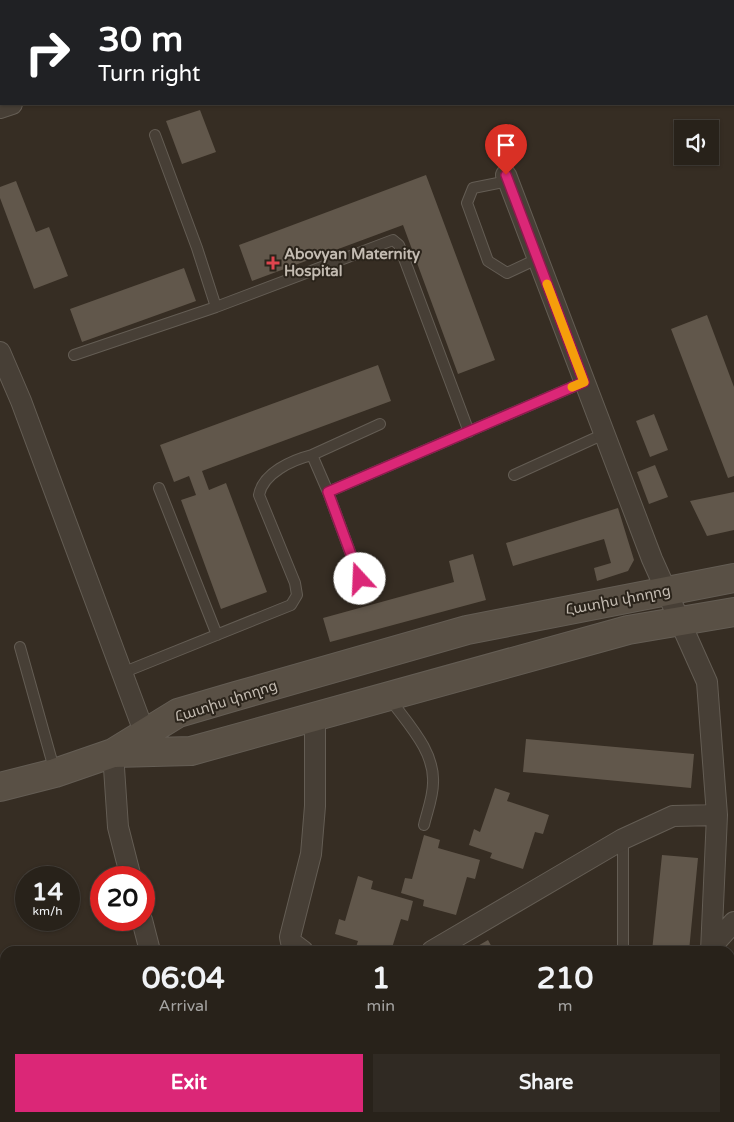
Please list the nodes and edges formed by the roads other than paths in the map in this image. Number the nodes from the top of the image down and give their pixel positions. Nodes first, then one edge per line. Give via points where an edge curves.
1 (156, 135) dead end
2 (507, 178) joint
3 (538, 259) junction
4 (216, 307) junction
5 (0, 352) edge
6 (74, 355) dead end
7 (584, 382) junction
8 (380, 424) dead end
9 (469, 432) junction
10 (604, 434) junction
11 (312, 455) junction
12 (514, 475) dead end
13 (159, 488) dead end
14 (328, 492) junction
15 (734, 578) edge
16 (360, 579) dead end
17 (666, 591) junction
18 (734, 612) edge
19 (679, 621) junction
20 (217, 635) junction
21 (20, 647) dead end
22 (122, 673) junction
23 (388, 696) junction
24 (314, 715) junction
25 (148, 743) junction
26 (113, 753) junction
27 (55, 773) junction
28 (0, 787) edge
29 (717, 815) junction
30 (424, 825) dead end
31 (623, 839) junction
32 (128, 866) edge
33 (734, 922) edge
34 (145, 931) edge
35 (149, 946) edge
36 (296, 946) edge
37 (441, 946) edge
38 (623, 946) edge
39 (711, 946) edge
40 (714, 946) edge

1 - 4 lane
2 - 3 street
2 - 3 lane via 473,188 466,203 488,261 507,273
3 - 7 street
4 - 6 lane
4 - 9 lane via 393,240 399,244
5 - 22 street
7 - 9 lane
7 - 10 street
8 - 11 lane
9 - 14 lane
10 - 12 lane
10 - 17 street
11 - 14 lane
11 - 20 lane via 267,478 259,495 295,583 297,595 292,606
13 - 20 lane
14 - 16 lane
15 - 17 main road, Հատիս փողոց
17 - 19 street
17 - 25 main road, Հատիս փողոց via 467,630 178,713
18 - 19 main road, Հատիս փողոց
19 - 23 main road, Հատիս փողոց via 628,630
19 - 29 street via 707,682
20 - 22 lane
21 - 27 lane
22 - 25 street
23 - 24 main road, Հատիս փողոց
23 - 30 lane via 430,760 434,783
24 - 25 main road, Հատիս փողոց via 191,751
24 - 36 street via 315,806 311,854 290,936
25 - 26 main road, Հատիս փողոց
26 - 27 main road, Հատիս փողոց
26 - 32 street via 118,827
27 - 28 main road, Հատիս փողոց
29 - 31 street via 673,816
29 - 39 street
31 - 37 street
31 - 38 lane
33 - 40 street
34 - 35 street

